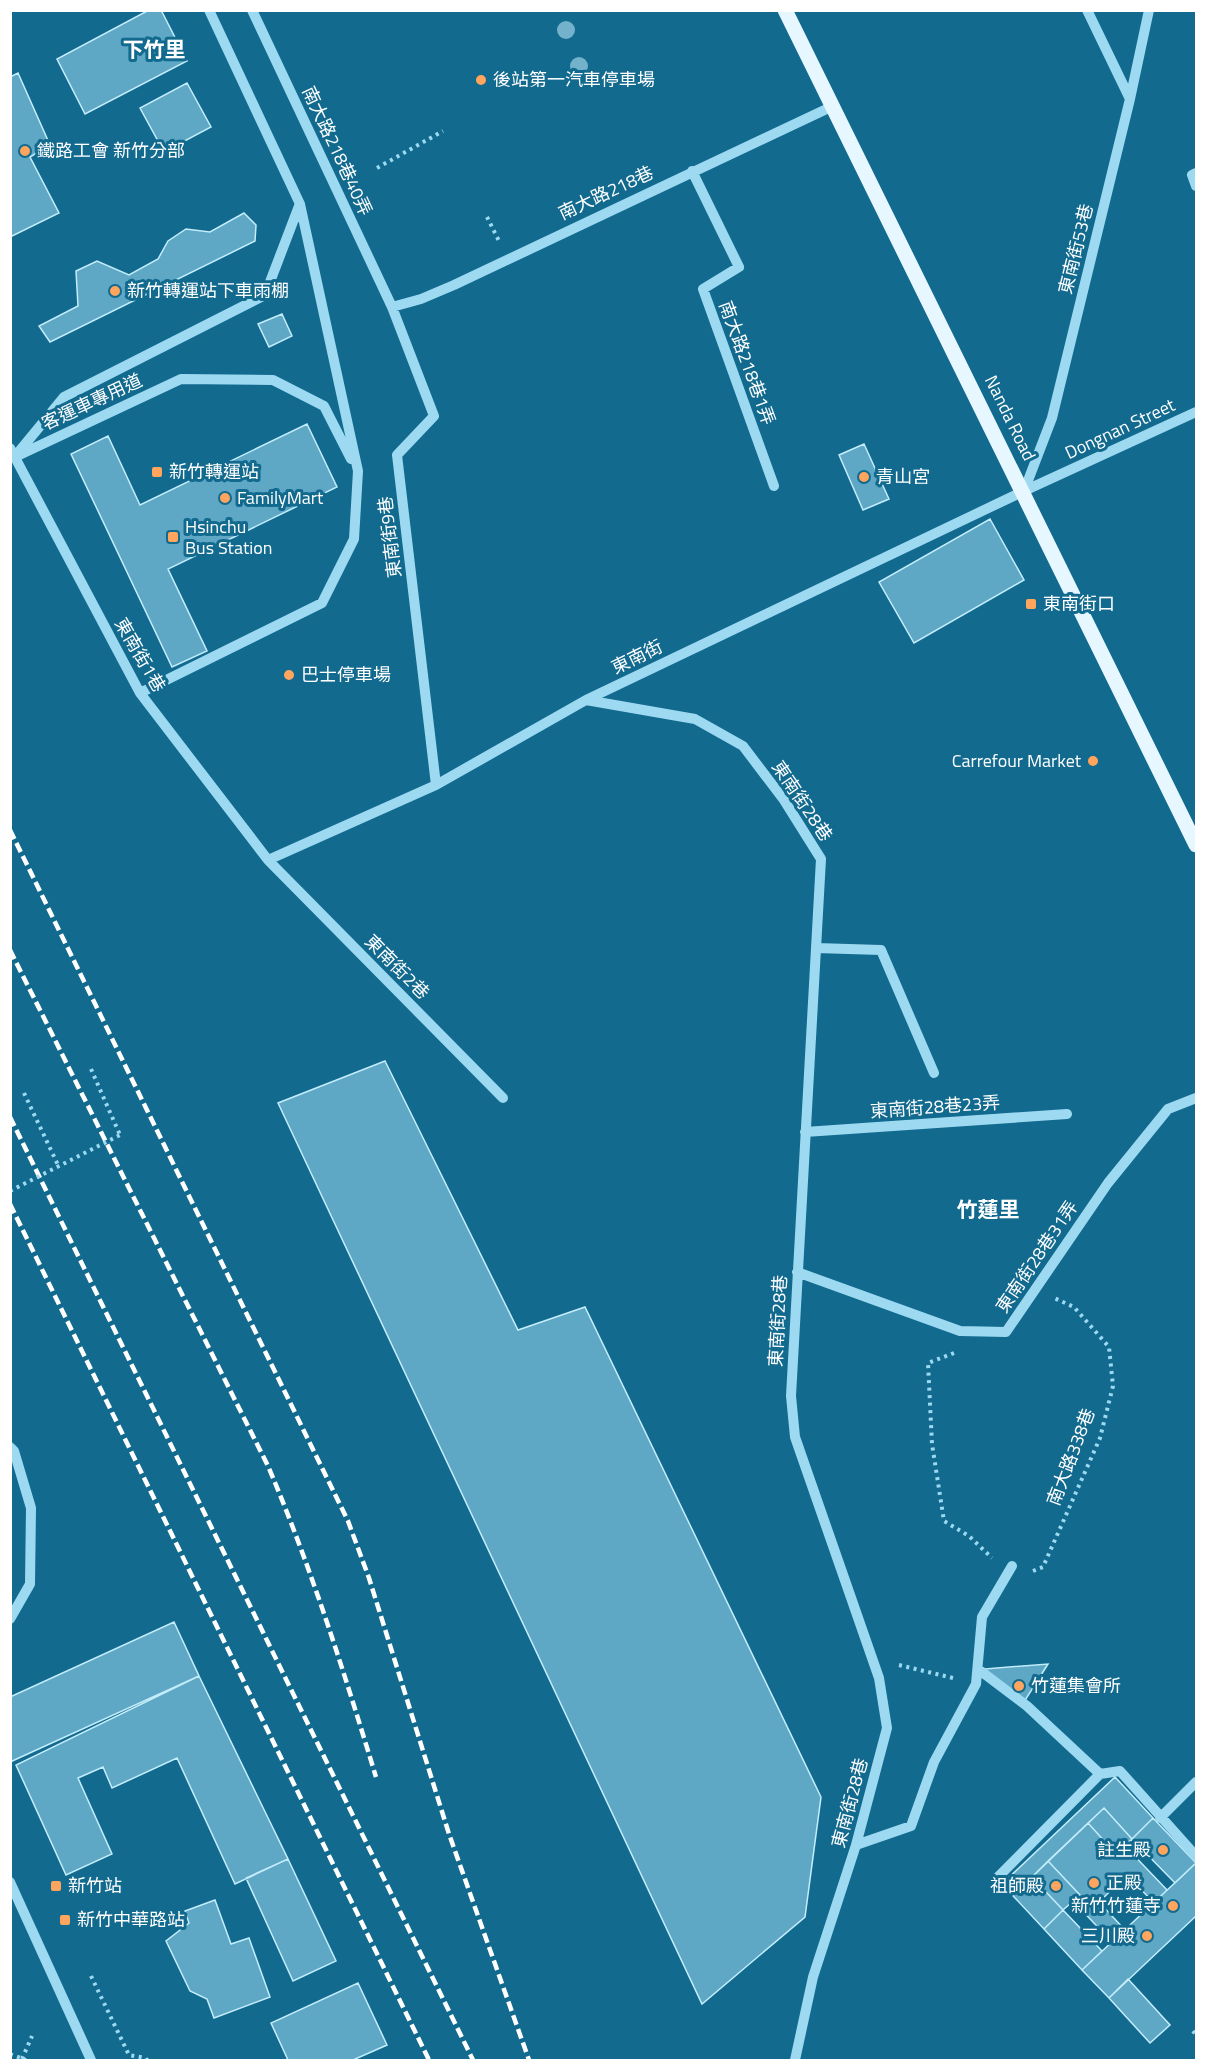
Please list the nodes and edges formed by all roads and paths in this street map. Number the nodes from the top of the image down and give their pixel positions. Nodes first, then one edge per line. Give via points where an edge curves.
1 (209, 10) edge
2 (252, 10) edge
3 (785, 10) edge
4 (1087, 10) edge
5 (1149, 10) edge
6 (1130, 99) junction
7 (833, 106) junction
8 (443, 131) dead end
9 (377, 168) dead end
10 (692, 171) junction
11 (1197, 172) edge
12 (1197, 186) edge
13 (300, 204) junction
14 (392, 307) junction
15 (1197, 412) edge
16 (13, 452) edge
17 (358, 471) junction
18 (774, 486) dead end
19 (1024, 491) junction
20 (140, 693) junction
21 (586, 700) junction
22 (436, 785) junction
23 (1197, 845) edge
24 (268, 860) junction
25 (816, 948) junction
26 (91, 1069) dead end
27 (934, 1073) dead end
28 (24, 1093) dead end
29 (503, 1098) dead end
30 (1197, 1098) edge
31 (1067, 1114) dead end
32 (805, 1132) junction
33 (58, 1165) junction
34 (10, 1191) edge
35 (797, 1272) junction
36 (1035, 1289) junction
37 (958, 1352) dead end
38 (10, 1448) edge
39 (1010, 1570) junction
40 (10, 1619) edge
41 (872, 1659) junction
42 (978, 1669) junction
43 (976, 1684) junction
44 (1100, 1774) junction
45 (1197, 1782) edge
46 (1160, 1818) junction
47 (856, 1845) junction
48 (1197, 1856) edge
49 (994, 1881) dead end
50 (12, 1886) edge
51 (91, 1976) dead end
52 (32, 2036) dead end
53 (10, 2054) edge
54 (24, 2060) edge
55 (91, 2061) edge
56 (147, 2061) edge
57 (795, 2061) edge

1 - 13 street
2 - 14 street, 南大路218巷40弄
3 - 7 main road, Nanda Road
4 - 6 street
5 - 6 street, 東南街53巷
6 - 19 street, 東南街53巷 via 1052,418
7 - 10 street, 南大路218巷
7 - 19 main road, Nanda Road
8 - 9 path
10 - 14 street, 南大路218巷 via 454,285
10 - 18 street, 南大路218巷1弄 via 739,267 703,289
11 - 12 street via 1192,175
13 - 16 street, 客運車專用道 via 266,295 64,397
13 - 17 street
14 - 22 street, 東南街9巷 via 434,416 397,455
15 - 19 street, Dongnan Street
16 - 17 street, 客運車專用道 via 182,379 273,380 324,406
16 - 20 street, 東南街1巷
17 - 20 street via 354,539 322,603
19 - 21 street, 東南街
19 - 23 main road, Nanda Road
20 - 24 street, 東南街1巷
21 - 22 street, 東南街
21 - 25 street, 東南街28巷 via 695,719 743,746 784,800 821,859
22 - 24 street, 東南街
24 - 29 street, 東南街2巷
25 - 27 street via 881,950
25 - 32 street, 東南街28巷
26 - 33 path, bridge via 120,1135
28 - 33 path
30 - 36 street, 東南街28巷31弄 via 1168,1110 1108,1183
31 - 32 street, 東南街28巷23弄
32 - 35 street, 東南街28巷
33 - 34 path, bridge
35 - 36 street, 東南街28巷31弄 via 960,1331 1006,1332
35 - 41 street, 東南街28巷 via 791,1396 795,1437
36 - 39 path, 南大路338巷 via 1074,1307 1109,1347 1113,1386 1100,1438 1043,1567 1035,1571
37 - 39 path via 928,1363 932,1444 944,1521
38 - 40 street via 31,1508 30,1584
39 - 42 street via 982,1617
41 - 43 path
41 - 47 street, 東南街28巷 via 887,1728
42 - 43 street
42 - 44 street via 1027,1706
43 - 47 street via 934,1762 911,1826
44 - 46 street via 1120,1771
44 - 49 street
45 - 46 street
46 - 48 street
47 - 57 street, 東南街28巷 via 813,1977
50 - 55 street
51 - 56 path via 129,2055
52 - 54 path
53 - 54 path

